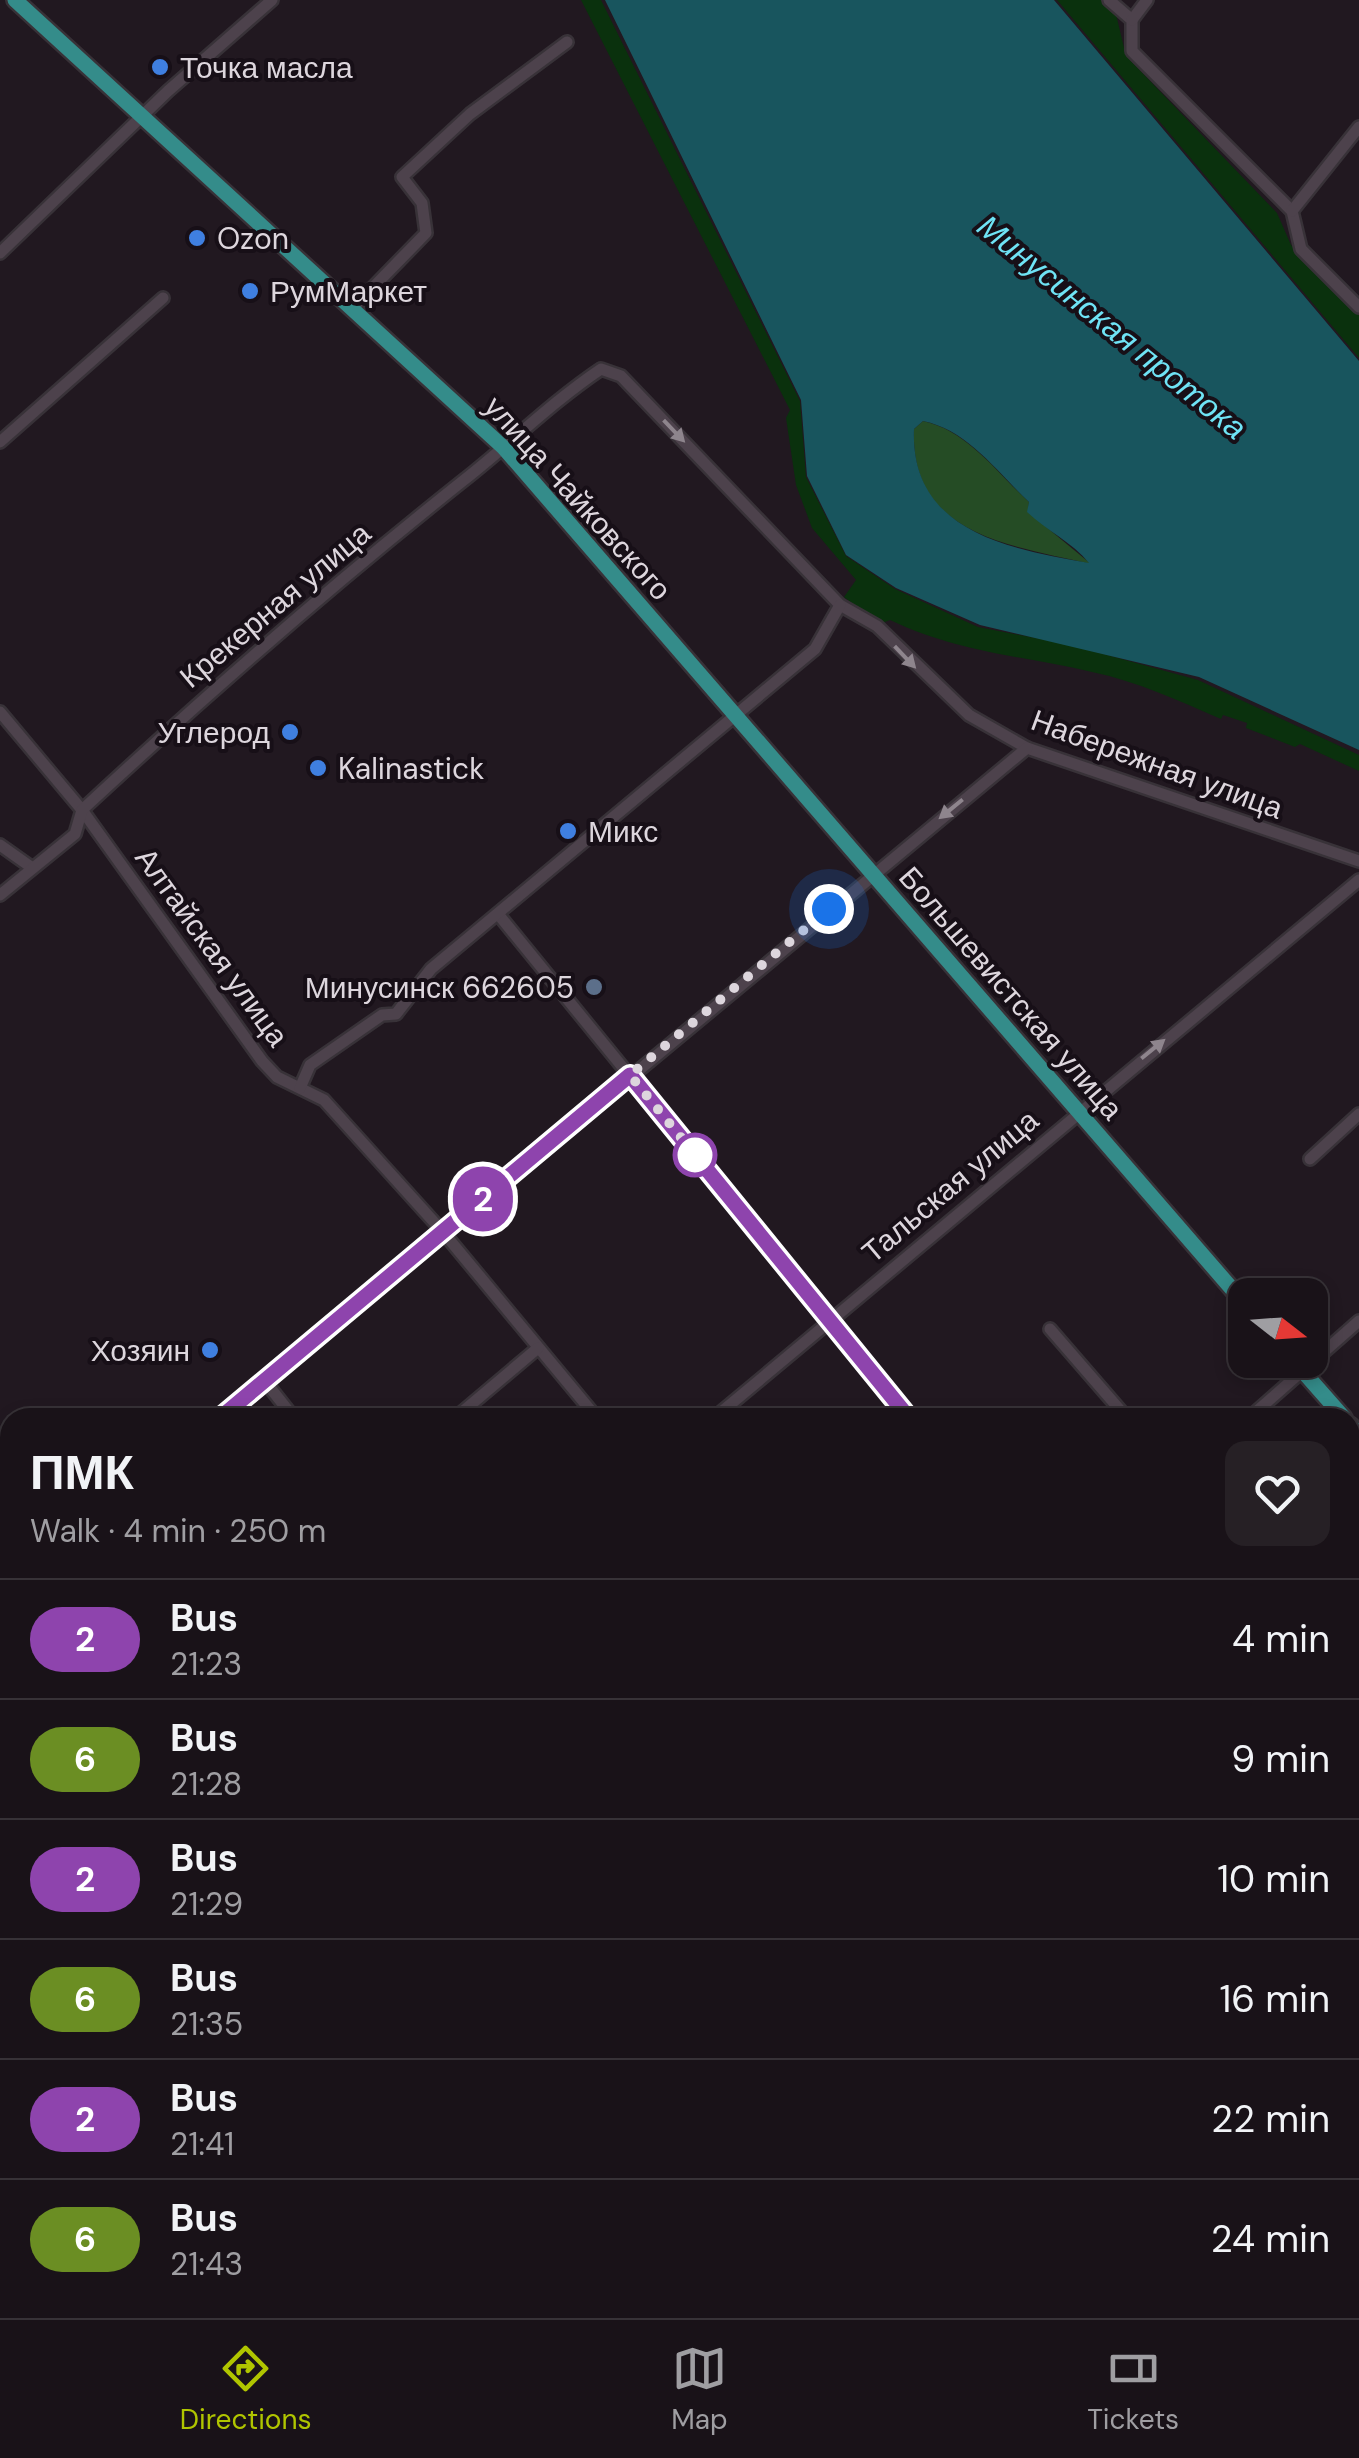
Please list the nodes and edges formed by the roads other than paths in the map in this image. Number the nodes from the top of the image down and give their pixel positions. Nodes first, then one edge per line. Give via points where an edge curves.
1 (15, 0) edge
2 (272, 0) edge
3 (1109, 0) edge
4 (1146, 0) edge
5 (1132, 20) junction
6 (568, 42) dead end
7 (143, 119) junction
8 (1359, 127) edge
9 (1292, 211) junction
10 (0, 253) edge
11 (163, 298) dead end
12 (1359, 307) edge
13 (352, 309) junction
14 (601, 369) joint
15 (0, 442) edge
16 (504, 448) junction
17 (840, 604) junction
18 (0, 712) edge
19 (737, 718) junction
20 (1027, 748) junction
21 (82, 810) junction
22 (0, 845) edge
23 (1354, 861) edge
24 (31, 867) junction
25 (871, 874) junction
26 (1357, 882) edge
27 (0, 895) edge
28 (498, 914) junction
29 (630, 1075) junction
30 (300, 1088) junction
31 (1078, 1111) junction
32 (1359, 1114) edge
33 (1310, 1159) dead end
34 (444, 1232) junction
35 (1228, 1284) edge
36 (830, 1321) junction
37 (1359, 1321) edge
38 (1050, 1329) dead end
39 (1328, 1344) edge
40 (538, 1348) junction
41 (1287, 1378) edge
42 (1309, 1378) edge
43 (264, 1380) junction
44 (232, 1408) edge
45 (286, 1408) edge
46 (467, 1408) edge
47 (589, 1408) edge
48 (726, 1408) edge
49 (900, 1408) edge
50 (1118, 1408) edge
51 (1258, 1408) edge
52 (1335, 1408) edge

1 - 7 main road, улица Чайковского
2 - 7 street
3 - 5 street
4 - 5 street
5 - 9 street via 1132,50
6 - 13 street via 470,114 402,177 422,203 426,232
7 - 10 street
7 - 13 main road, улица Чайковского
8 - 9 street
9 - 12 street via 1301,250
11 - 15 street
13 - 16 main road, улица Чайковского
14 - 16 street, Крекерная улица
14 -> 17 street, Набережная улица via 621,376
16 - 19 main road, улица Чайковского
16 - 21 street, Крекерная улица via 304,608
17 - 19 street via 815,649
17 -> 20 street, Набережная улица via 877,626 968,715
18 - 21 street, Алтайская улица
19 - 25 main road, Большевистская улица
19 - 28 street
20 - 23 street, Набережная улица
20 -> 25 street
21 - 24 street, Крекерная улица via 74,834
21 - 30 street, Алтайская улица via 222,1011 277,1077
22 - 24 street
23 - 26 street
24 - 27 street, Крекерная улица
25 - 29 street
25 - 31 main road, Большевистская улица
31 -> 26 street, Тальская улица
28 - 29 street
28 - 30 street via 430,969 396,1014 382,1015 310,1066
29 - 34 street
29 - 36 street
30 - 34 street, Алтайская улица via 324,1100
31 - 35 main road, Большевистская улица
31 - 36 street, Тальская улица
32 - 33 street
34 - 40 street, Алтайская улица
34 - 43 street
36 - 48 street, Тальская улица
36 - 49 street
37 - 39 street
38 - 50 street
40 - 46 street
40 - 47 street, Алтайская улица
41 - 51 street
42 - 52 main road
43 - 44 street
43 - 45 street

